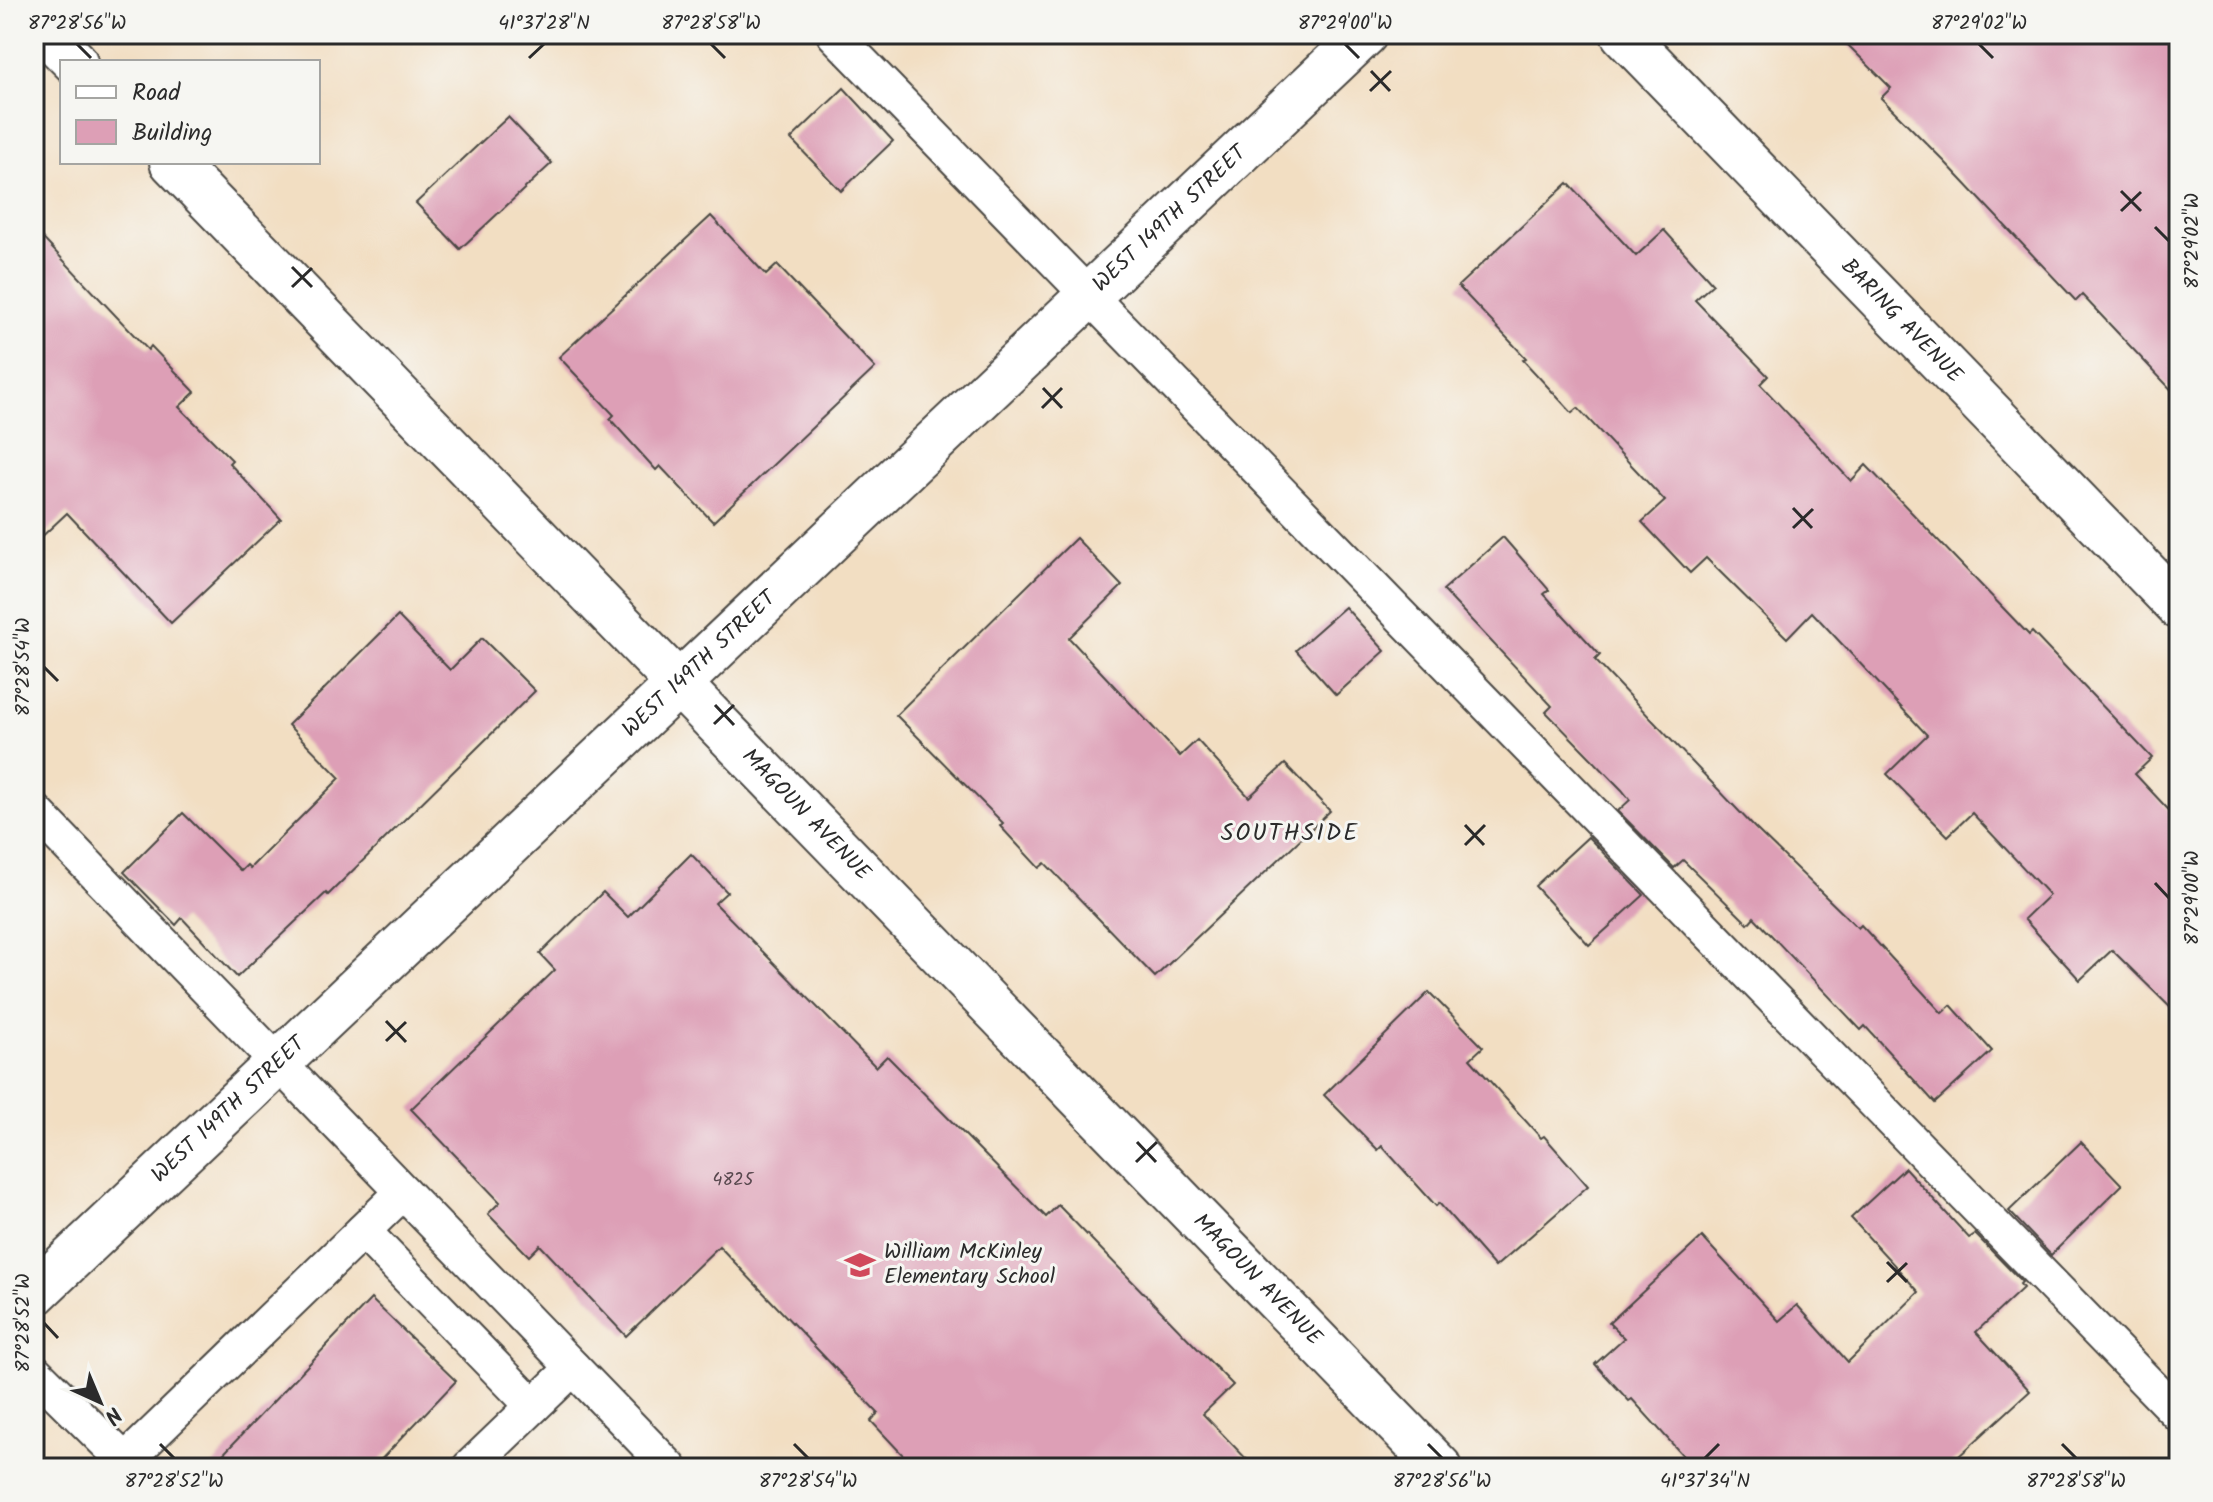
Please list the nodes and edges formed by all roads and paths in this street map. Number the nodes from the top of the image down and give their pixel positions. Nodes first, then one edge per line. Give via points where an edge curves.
1 (47, 34) edge
2 (834, 34) edge
3 (1365, 34) edge
4 (1623, 34) edge
5 (73, 60) edge
6 (174, 164) edge
7 (1090, 295) junction
8 (2179, 607) edge
9 (679, 684) junction
10 (34, 810) edge
11 (279, 1062) junction
12 (403, 1192) junction
13 (363, 1231) junction
14 (34, 1294) edge
15 (573, 1368) junction
16 (34, 1371) edge
17 (533, 1406) junction
18 (2179, 1415) edge
19 (126, 1464) edge
20 (469, 1468) edge
21 (670, 1468) edge
22 (1440, 1468) edge

1 - 5 street
2 - 7 lane
3 - 7 street, WEST 149TH STREET
4 - 8 street, BARING AVENUE
6 - 9 street, MAGOUN AVENUE
7 - 9 street, WEST 149TH STREET
7 - 18 lane
9 - 11 street, WEST 149TH STREET
9 - 22 street, MAGOUN AVENUE
10 - 11 lane
11 - 12 lane
11 - 14 street, WEST 149TH STREET
12 - 13 lane
12 - 15 lane
13 - 17 lane
13 - 19 lane
15 - 17 lane
15 - 21 lane
16 - 19 lane
17 - 20 lane

